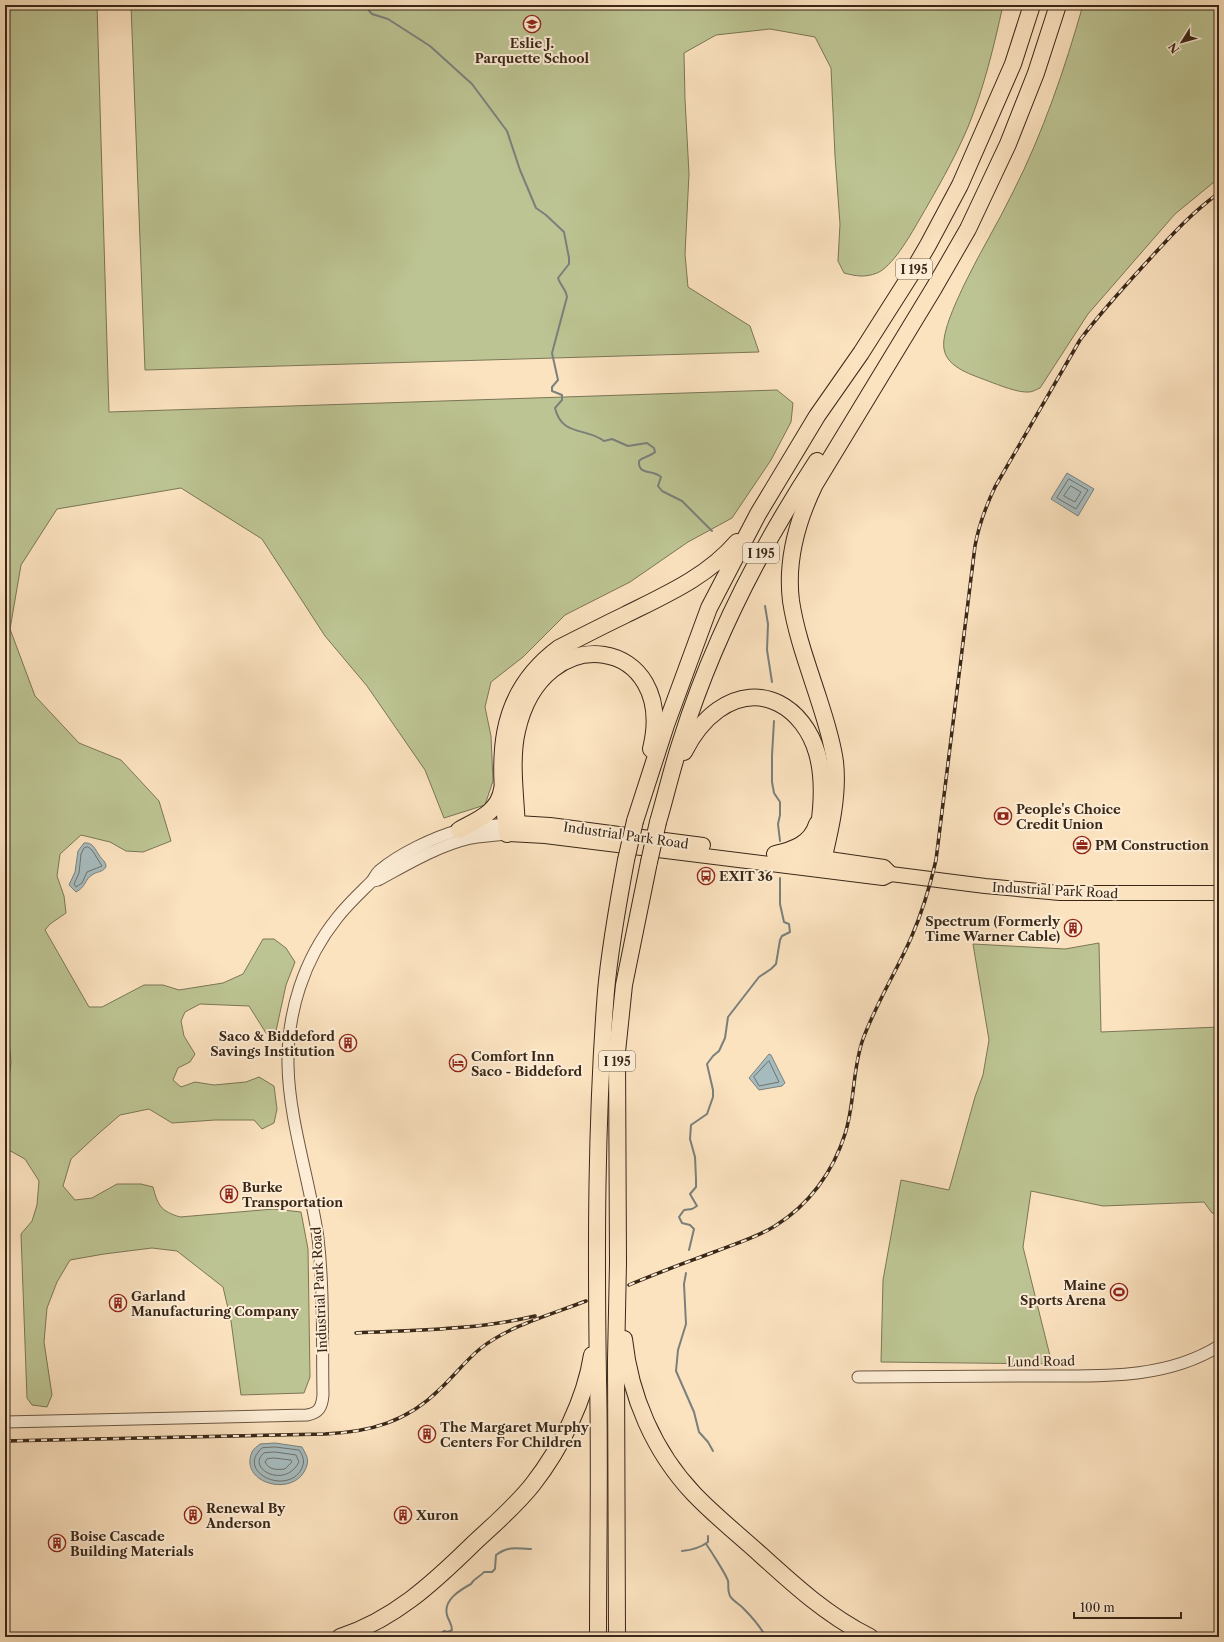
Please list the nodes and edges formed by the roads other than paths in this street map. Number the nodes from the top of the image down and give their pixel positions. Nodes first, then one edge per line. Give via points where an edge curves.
1 (1032, 5) edge
2 (1058, 5) edge
3 (895, 353) junction
4 (758, 514) junction
5 (671, 776) junction
6 (503, 780) junction
7 (820, 813) junction
8 (635, 821) junction
9 (512, 829) junction
10 (459, 830) junction
11 (775, 854) junction
12 (818, 863) junction
13 (372, 881) junction
14 (1219, 893) edge
15 (618, 1263) junction
16 (597, 1320) junction
17 (1219, 1346) edge
18 (858, 1377) dead end
19 (5, 1422) edge
20 (340, 1637) edge
21 (598, 1637) edge
22 (618, 1637) edge
23 (870, 1637) edge

1 - 4 highway, I 195 via 1013,64 960,185 928,246 862,353 817,416
2 - 3 highway, I 195 via 1036,73 1008,144 968,229
3 - 5 highway, I 195 via 837,430 761,553 711,660 683,734
3 - 12 highway via 815,484 800,518 792,555 790,586 795,620 829,730 835,764 829,836
4 - 6 highway via 724,556 696,578 559,648 540,664 516,697 508,718 502,750
4 - 8 highway, I 195 via 708,608
5 - 7 highway via 688,743 712,714 746,698 765,698 790,709 804,724 811,737 821,774
5 - 15 highway, I 195, bridge via 649,862 624,985 618,1045 616,1110
6 - 9 highway
6 - 10 highway via 502,793 497,805 487,814
7 - 11 highway via 808,840 794,849
7 - 12 highway
8 - 9 highway via 651,746 653,705 644,682 625,662 612,656 588,654 571,658 556,666 540,682 525,707 515,744
8 - 16 highway, I 195, bridge via 618,904 606,998 599,1125
9 - 10 street, Industrial Park Road
9 - 11 main road, Industrial Park Road via 550,825
9 - 12 main road, Industrial Park Road via 545,836
9 - 13 street, Industrial Park Road via 448,845
10 - 13 street, Industrial Park Road via 405,854 380,870
11 - 12 main road, Industrial Park Road
12 - 14 main road, Industrial Park Road via 883,878 891,874 1040,892
13 - 19 street, Industrial Park Road via 337,917 316,948 304,975 289,1032 291,1098 315,1217 320,1260 323,1395 321,1408 316,1413 307,1415
15 - 22 highway
15 - 23 highway via 628,1367 640,1407 664,1456 703,1503 791,1582 824,1609
16 - 20 highway via 592,1357 577,1406 558,1448 533,1484 512,1508 412,1600 385,1617
16 - 21 highway
17 - 18 street, Lund Road via 1187,1362 1170,1367 1120,1374

